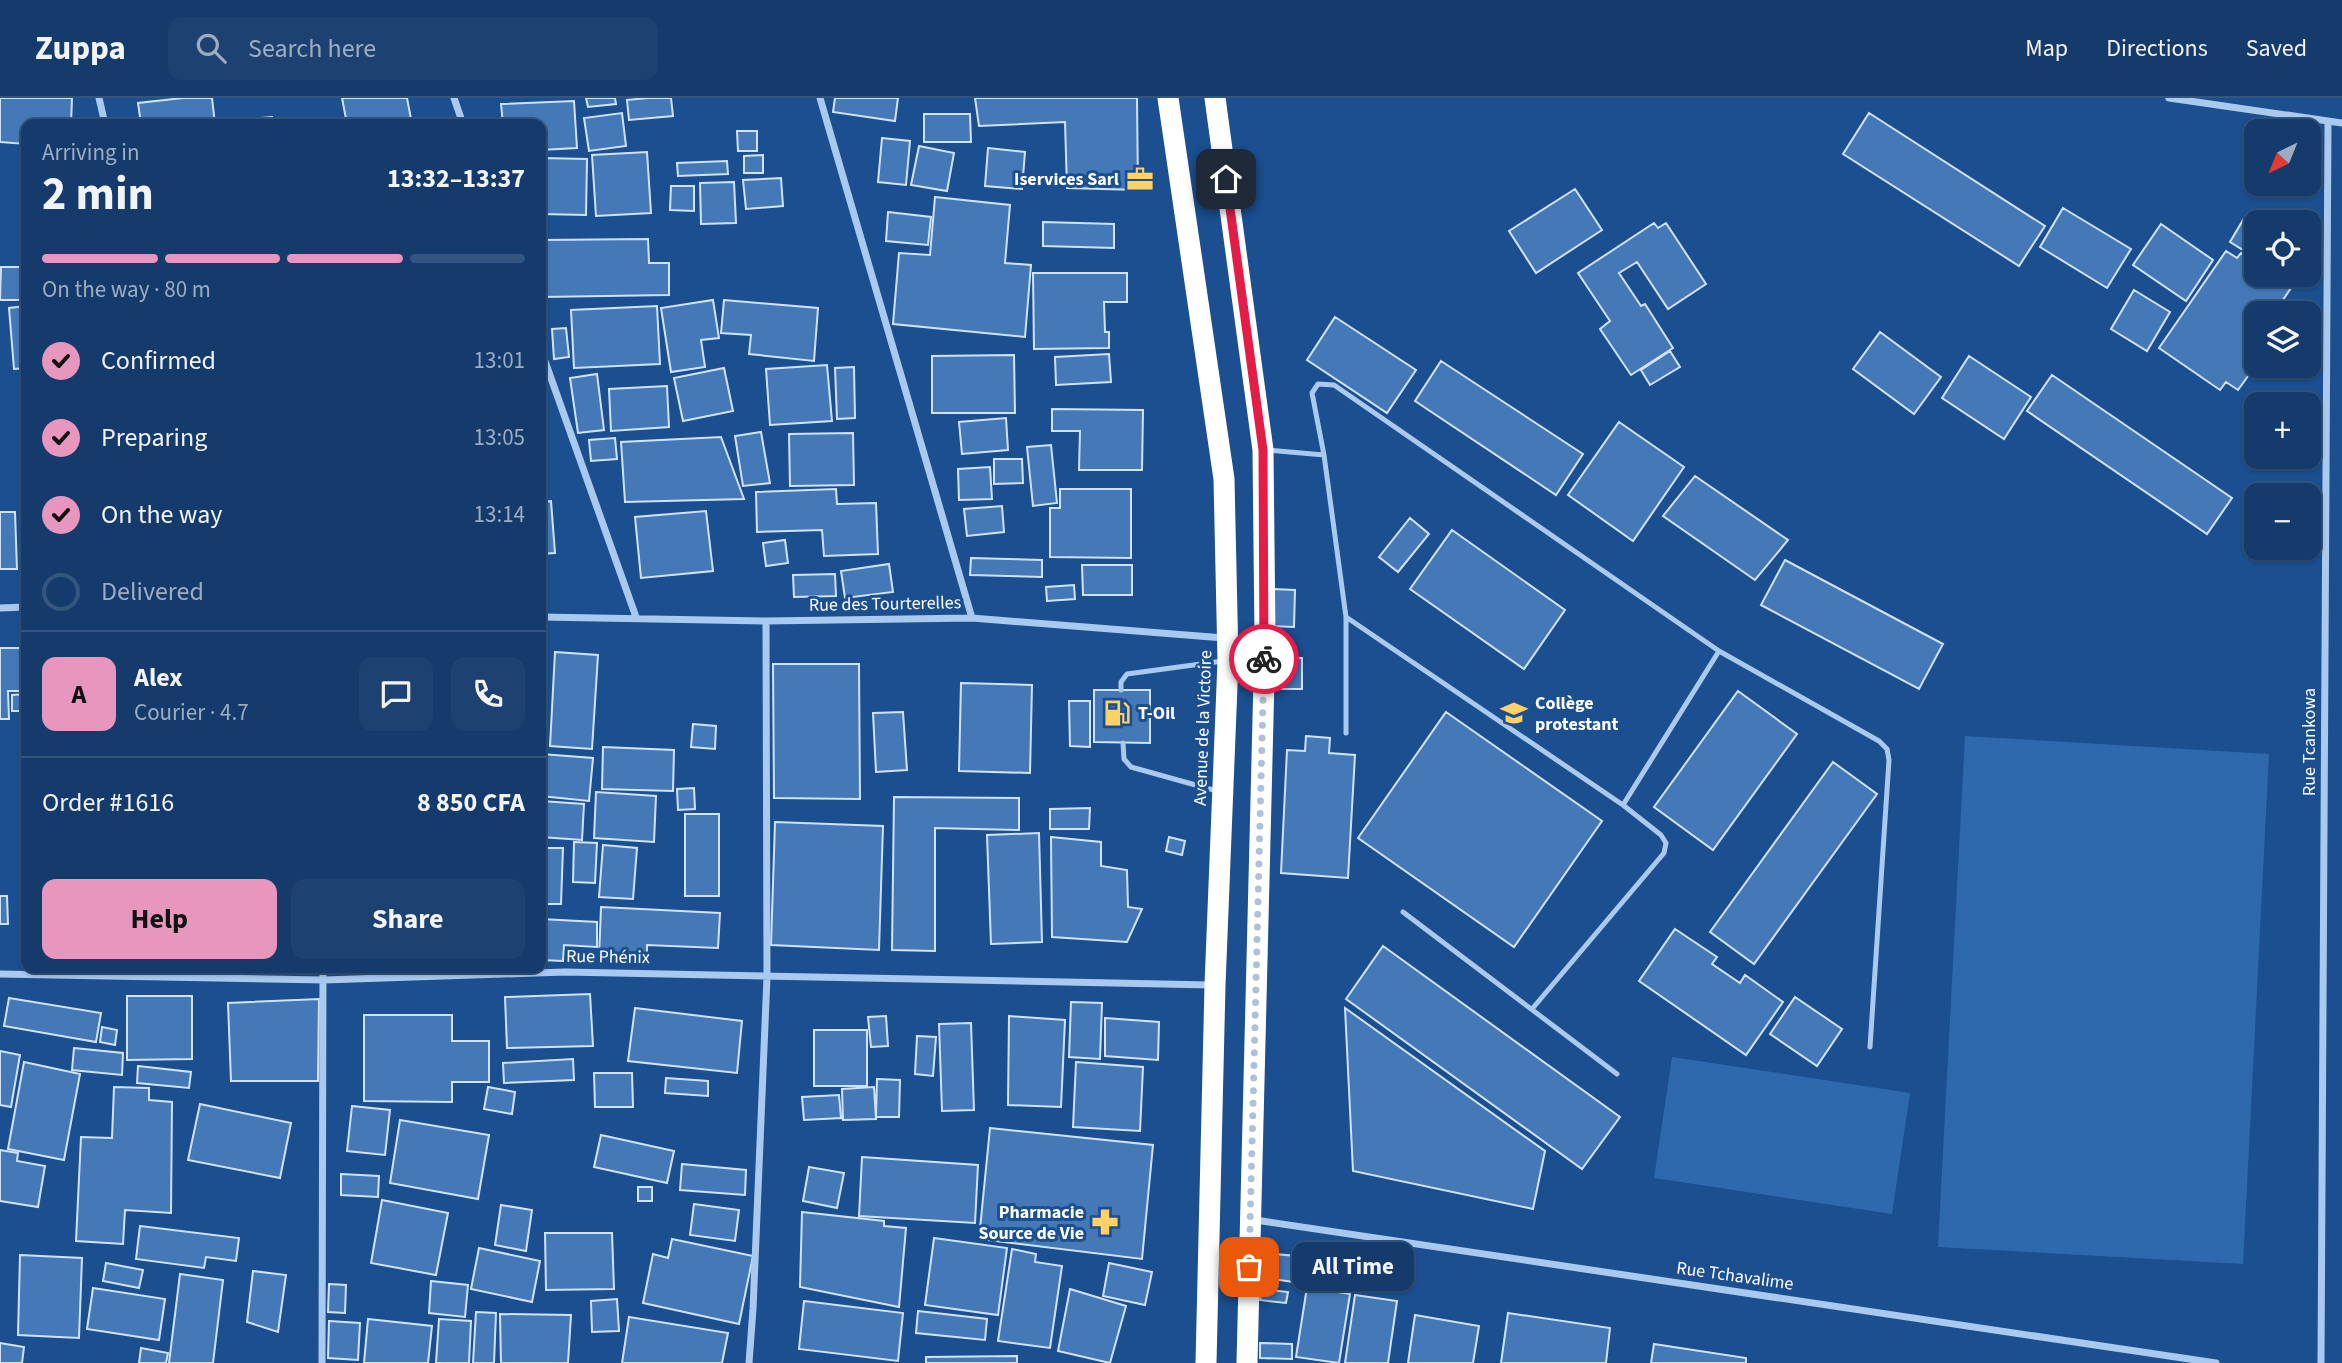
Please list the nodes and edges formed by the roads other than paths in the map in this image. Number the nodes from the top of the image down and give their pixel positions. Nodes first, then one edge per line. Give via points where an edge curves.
1 (99, 98) edge
2 (454, 98) edge
3 (820, 98) edge
4 (1168, 98) edge
5 (1215, 98) edge
6 (2169, 98) edge
7 (104, 119) edge
8 (461, 119) edge
9 (2328, 121) junction
10 (2342, 123) edge
11 (546, 364) edge
12 (1263, 450) junction
13 (1324, 455) junction
14 (21, 607) edge
15 (0, 608) edge
16 (546, 617) edge
17 (636, 617) junction
18 (972, 618) junction
19 (1346, 618) junction
20 (766, 621) junction
21 (1228, 638) junction
22 (1719, 651) junction
23 (1228, 661) junction
24 (1121, 690) dead end
25 (1346, 733) dead end
26 (1123, 743) dead end
27 (1223, 793) junction
28 (1623, 806) junction
29 (1403, 912) dead end
30 (323, 973) edge
31 (535, 973) edge
32 (546, 973) edge
33 (0, 974) edge
34 (767, 977) junction
35 (324, 980) junction
36 (1215, 985) junction
37 (1532, 1009) junction
38 (1870, 1047) dead end
39 (1617, 1074) dead end
40 (1250, 1219) junction
41 (321, 1363) edge
42 (748, 1363) edge
43 (1206, 1363) edge
44 (1247, 1363) edge
45 (2216, 1363) edge
46 (2321, 1363) edge

1 - 7 street
2 - 8 street
3 - 18 street
4 - 21 highway, Avenue de la Victoire via 1224,479
5 - 12 highway
6 - 9 street
9 - 10 street
9 - 46 street, Rue Tcankowa
11 - 17 street
12 - 13 lane
12 - 40 highway via 1265,638
13 - 19 lane
13 - 22 lane via 1312,393 1318,384 1328,383
14 - 15 street
16 - 17 street, Rue des Tourterelles
17 - 20 street, Rue des Tourterelles
18 - 20 street, Rue des Tourterelles
18 - 21 street, Rue des Tourterelles
19 - 25 lane
19 - 28 lane
20 - 34 street
21 - 23 highway, Avenue de la Victoire
22 - 28 lane
22 - 38 lane via 1887,749
23 - 24 lane via 1127,674
23 - 27 highway, Avenue de la Victoire
26 - 27 lane via 1124,759 1131,766
27 - 36 highway, Avenue de la Victoire
28 - 37 lane via 1661,835 1666,843 1664,853
29 - 37 lane
30 - 35 street
31 - 35 street, Rue Phénix
32 - 34 street, Rue Phénix
33 - 35 street, Rue Phénix
34 - 36 street, Rue Phénix
34 - 42 street
35 - 41 street
36 - 43 highway, Avenue de la Victoire
37 - 39 lane
40 - 44 highway
40 - 45 street, Rue Tchavalime

